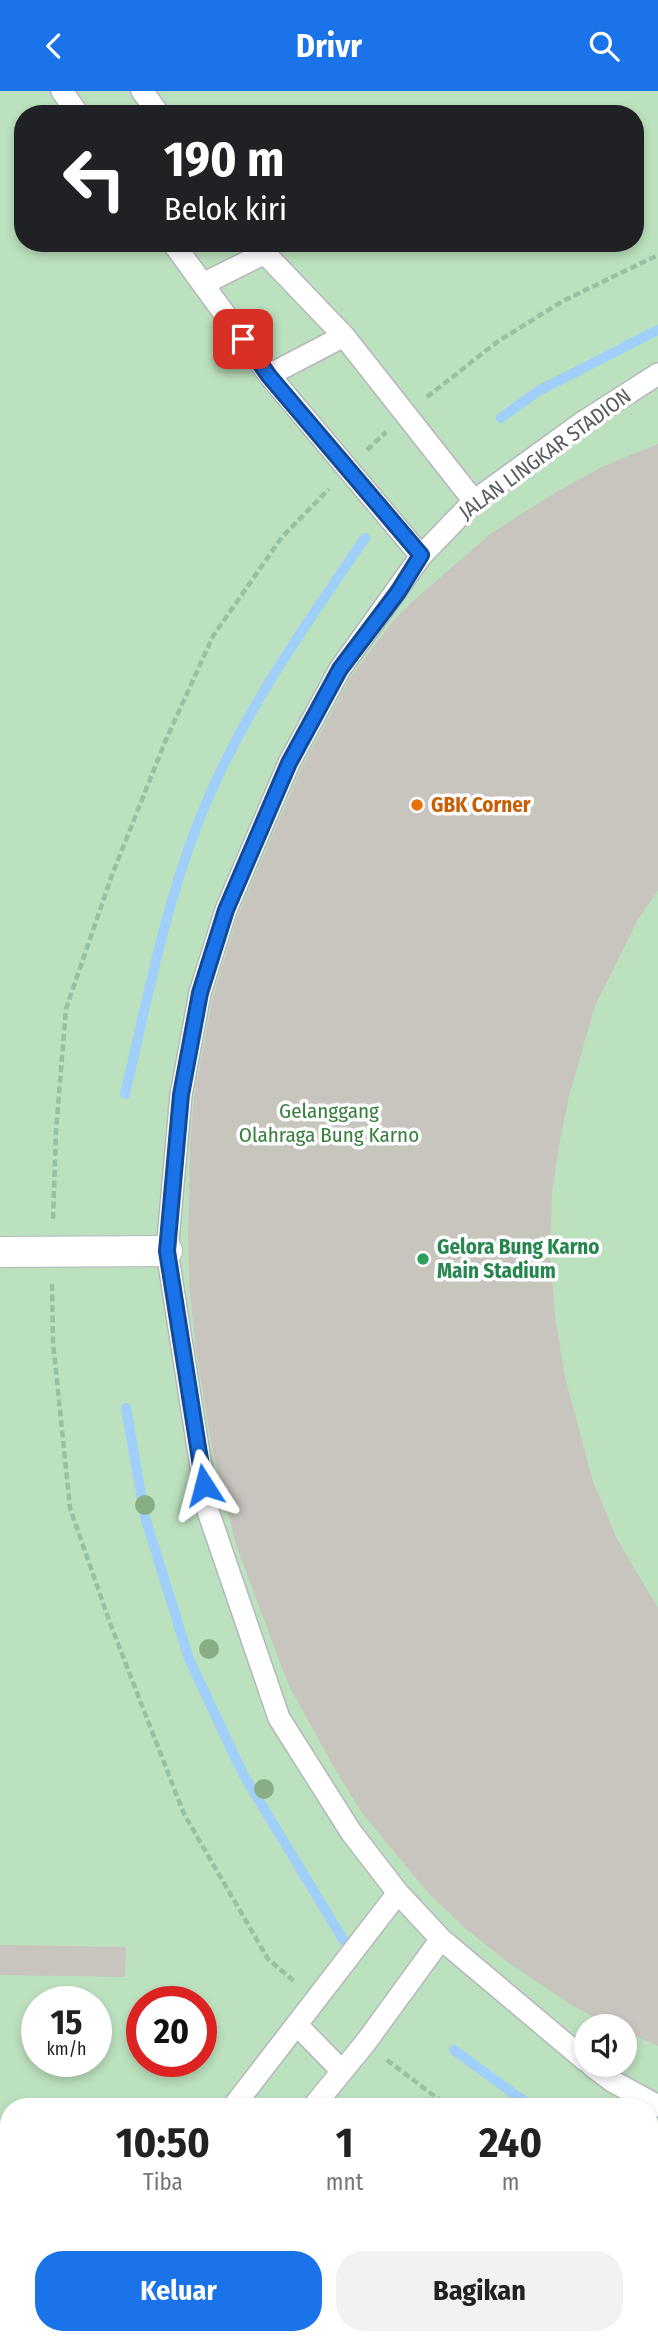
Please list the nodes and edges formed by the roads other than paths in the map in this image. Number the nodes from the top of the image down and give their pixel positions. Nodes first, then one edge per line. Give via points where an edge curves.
1 (180, 252) edge
2 (254, 252) edge
3 (262, 252) edge
4 (203, 284) junction
5 (344, 336) junction
6 (658, 374) edge
7 (269, 376) junction
8 (474, 501) junction
9 (421, 555) junction
10 (167, 1251) junction
11 (0, 1252) edge
12 (398, 1893) junction
13 (441, 1939) junction
14 (297, 2025) junction
15 (574, 2051) edge
16 (341, 2070) junction
17 (607, 2077) edge
18 (240, 2098) edge
19 (320, 2098) edge
20 (643, 2098) edge

1 - 4 lane
2 - 4 lane
3 - 5 lane
4 - 7 lane
5 - 7 lane
5 - 8 lane
6 - 8 lane, JALAN LINGKAR STADION
7 - 9 lane
8 - 9 lane, JALAN LINGKAR STADION
9 - 10 lane, JALAN LINGKAR STADION via 340,669 289,763 226,910 200,993 181,1095
10 - 11 street
10 - 12 lane, JALAN LINGKAR STADION via 208,1511 279,1718 351,1832
12 - 13 lane, JALAN LINGKAR STADION
12 - 14 lane
13 - 15 lane, JALAN LINGKAR STADION
13 - 16 lane
14 - 16 lane
14 - 18 lane
16 - 19 lane
17 - 20 lane

